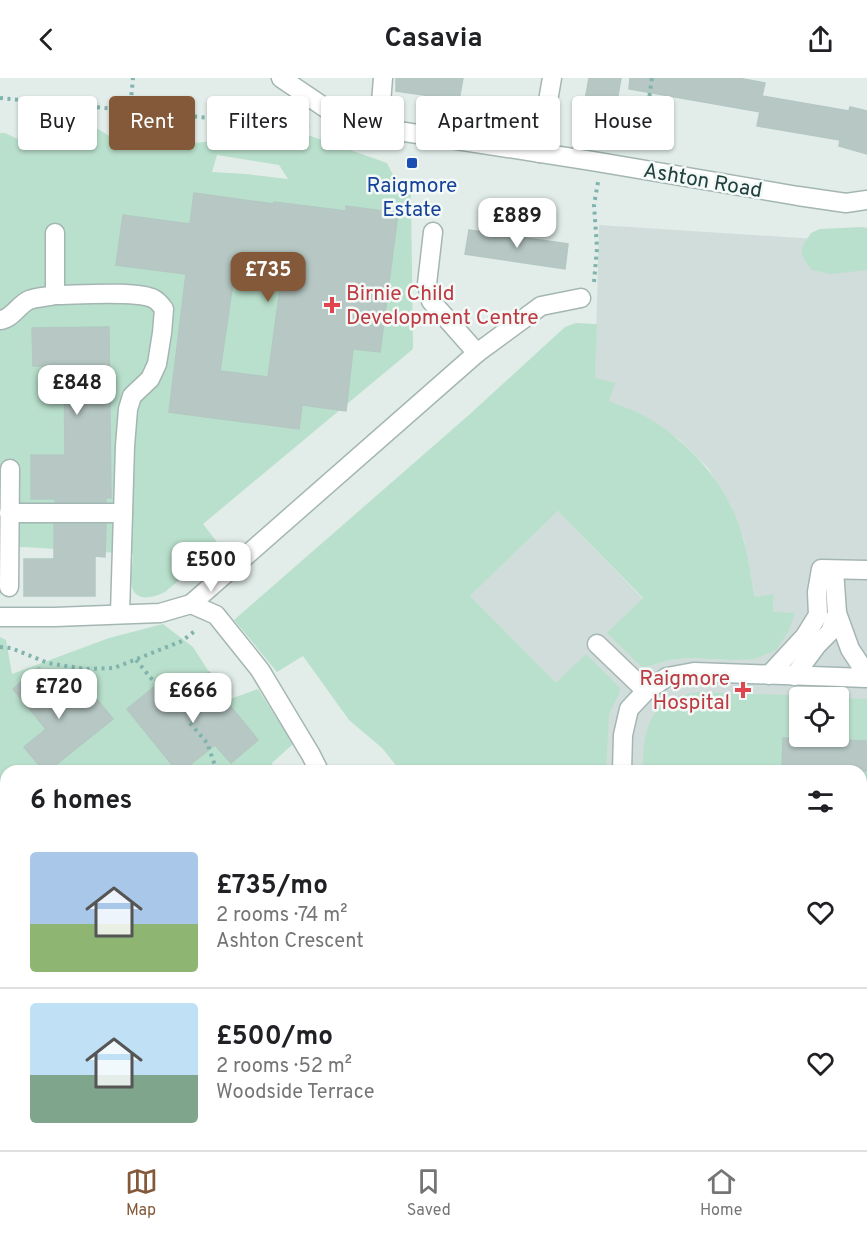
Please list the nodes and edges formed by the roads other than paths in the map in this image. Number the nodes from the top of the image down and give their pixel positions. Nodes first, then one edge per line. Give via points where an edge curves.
1 (281, 78) edge
2 (383, 78) edge
3 (552, 78) edge
4 (382, 96) edge
5 (321, 105) edge
6 (404, 132) edge
7 (539, 153) junction
8 (867, 200) edge
9 (433, 232) dead end
10 (55, 233) dead end
11 (55, 295) junction
12 (587, 295) road end
13 (0, 320) edge
14 (477, 352) junction
15 (10, 469) dead end
16 (9, 513) junction
17 (123, 513) junction
18 (828, 569) junction
19 (867, 570) edge
20 (9, 588) dead end
21 (191, 604) junction
22 (837, 613) junction
23 (120, 614) junction
24 (0, 616) edge
25 (597, 644) dead end
26 (769, 675) junction
27 (794, 676) junction
28 (867, 677) edge
29 (646, 691) junction
30 (316, 765) edge
31 (622, 765) edge

1 - 5 street, Ashton Road
2 - 4 street
3 - 7 street
6 - 7 street, Ashton Road
7 - 8 street, Ashton Road via 846,203
9 - 14 street via 426,284 431,301
10 - 11 street
11 - 13 street via 30,300 7,319
11 - 17 street via 146,296 157,300 164,309 157,364 150,379 132,396 128,409
12 - 14 street via 541,306
14 - 21 street
15 - 16 street
16 - 17 street
16 - 20 street
17 - 23 street
18 - 19 street
18 - 22 street
18 - 26 street via 817,592 818,615 805,636
21 - 23 street via 160,613
21 - 30 street via 216,615 260,670
22 - 27 street via 830,632
22 - 28 street via 850,649
23 - 24 street
25 - 29 street
26 - 27 street
26 - 29 street via 694,672 668,677
27 - 28 street
29 - 31 street via 629,710

